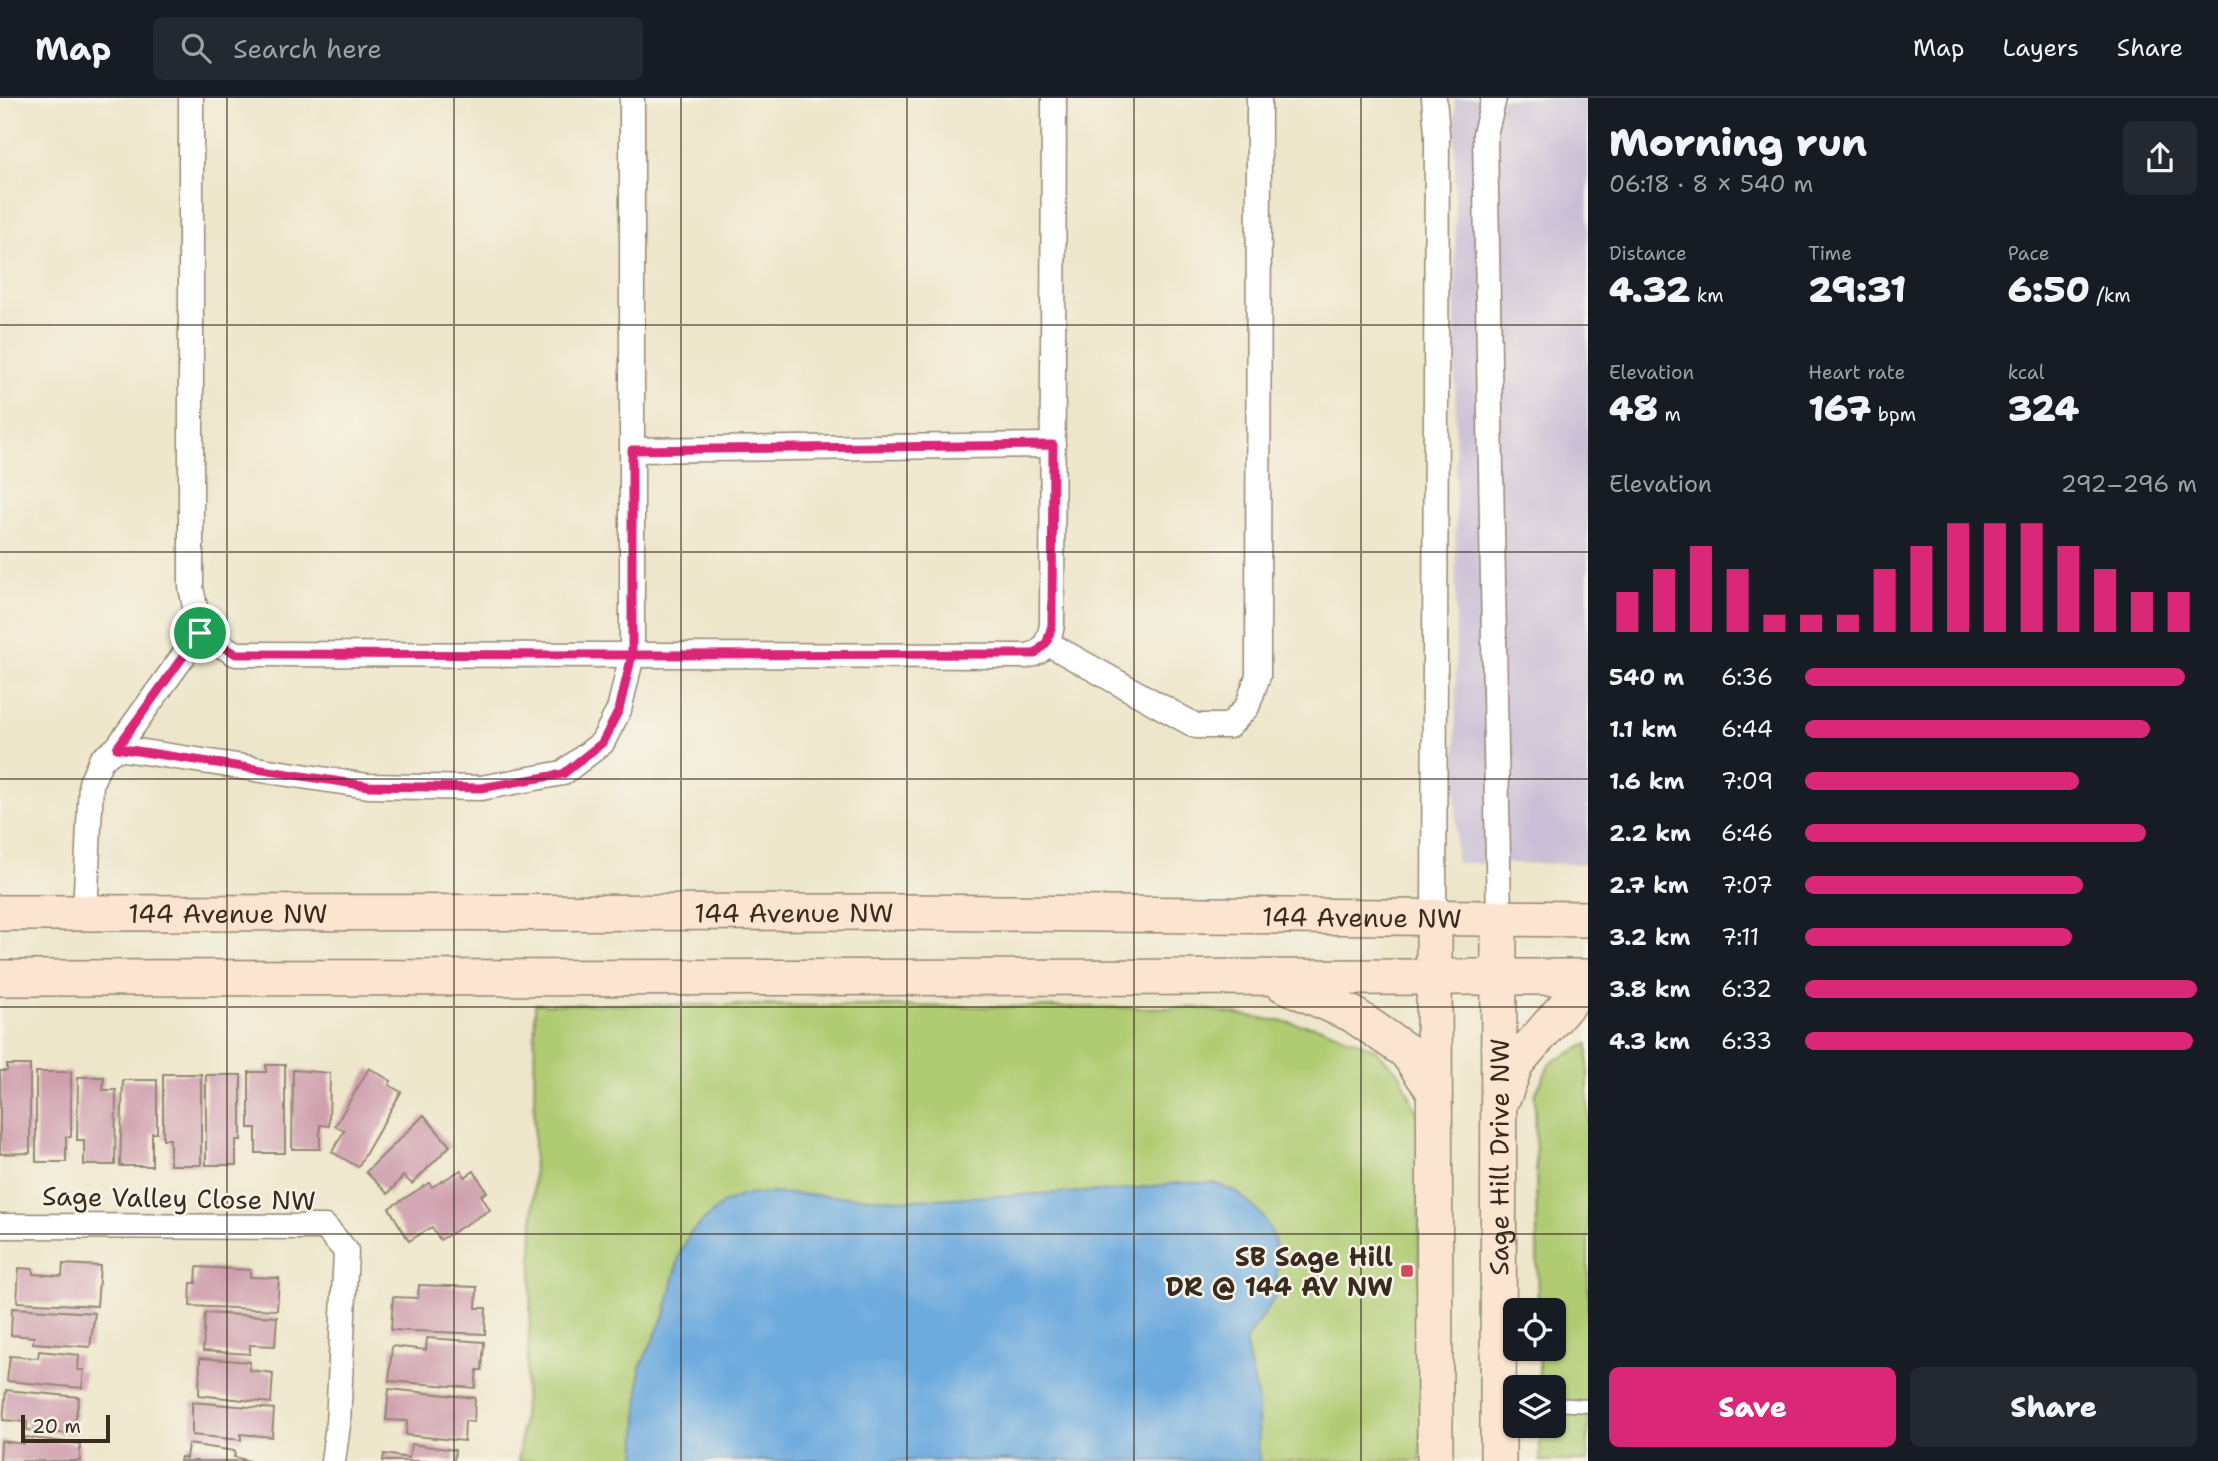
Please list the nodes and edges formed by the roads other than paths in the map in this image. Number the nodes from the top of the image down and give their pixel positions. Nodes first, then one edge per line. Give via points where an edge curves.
1 (191, 98) edge
2 (632, 98) edge
3 (1054, 98) edge
4 (1259, 98) edge
5 (1434, 98) edge
6 (1494, 98) edge
7 (1053, 445) junction
8 (632, 450) junction
9 (200, 633) junction
10 (1047, 642) junction
11 (632, 655) junction
12 (117, 748) junction
13 (0, 913) edge
14 (85, 913) junction
15 (1434, 917) junction
16 (1499, 918) junction
17 (1588, 919) edge
18 (0, 978) edge
19 (1271, 978) junction
20 (1500, 978) junction
21 (1588, 978) edge
22 (1434, 979) junction
23 (1434, 1091) junction
24 (1499, 1108) junction
25 (0, 1226) edge
26 (1506, 1375) edge
27 (1566, 1405) edge
28 (1588, 1406) edge
29 (1503, 1429) edge
30 (333, 1461) edge
31 (1435, 1461) edge
32 (1498, 1461) edge

1 - 9 street via 191,587
2 - 8 street
3 - 7 street
4 - 10 street via 1258,676 1247,707 1229,726 1196,726
5 - 15 street
6 - 16 street via 1485,134
7 - 8 street
7 - 10 street via 1052,625
8 - 11 street
9 - 11 street via 236,654
9 - 12 street
10 - 11 street via 1027,656
11 - 12 street via 619,710 602,743 563,774 481,788 368,786
12 - 14 street via 101,760 91,783
13 - 14 main road, 144 Avenue NW
14 - 15 main road, 144 Avenue NW
15 - 16 main road, 144 Avenue NW
15 - 22 main road
16 - 17 main road, 144 Avenue NW
16 - 20 main road, Sage Hill Drive NW
18 - 19 main road
19 - 22 main road
19 - 23 main road via 1352,1014 1406,1051
20 - 21 main road
20 - 22 main road
20 - 24 main road, Sage Hill Drive NW
21 - 24 main road via 1516,1063
22 - 23 main road
23 - 31 main road
24 - 26 main road, Sage Hill Drive NW
25 - 30 street, Sage Valley Close NW via 325,1227 346,1251
27 - 28 lane
29 - 32 main road, Sage Hill Drive NW

